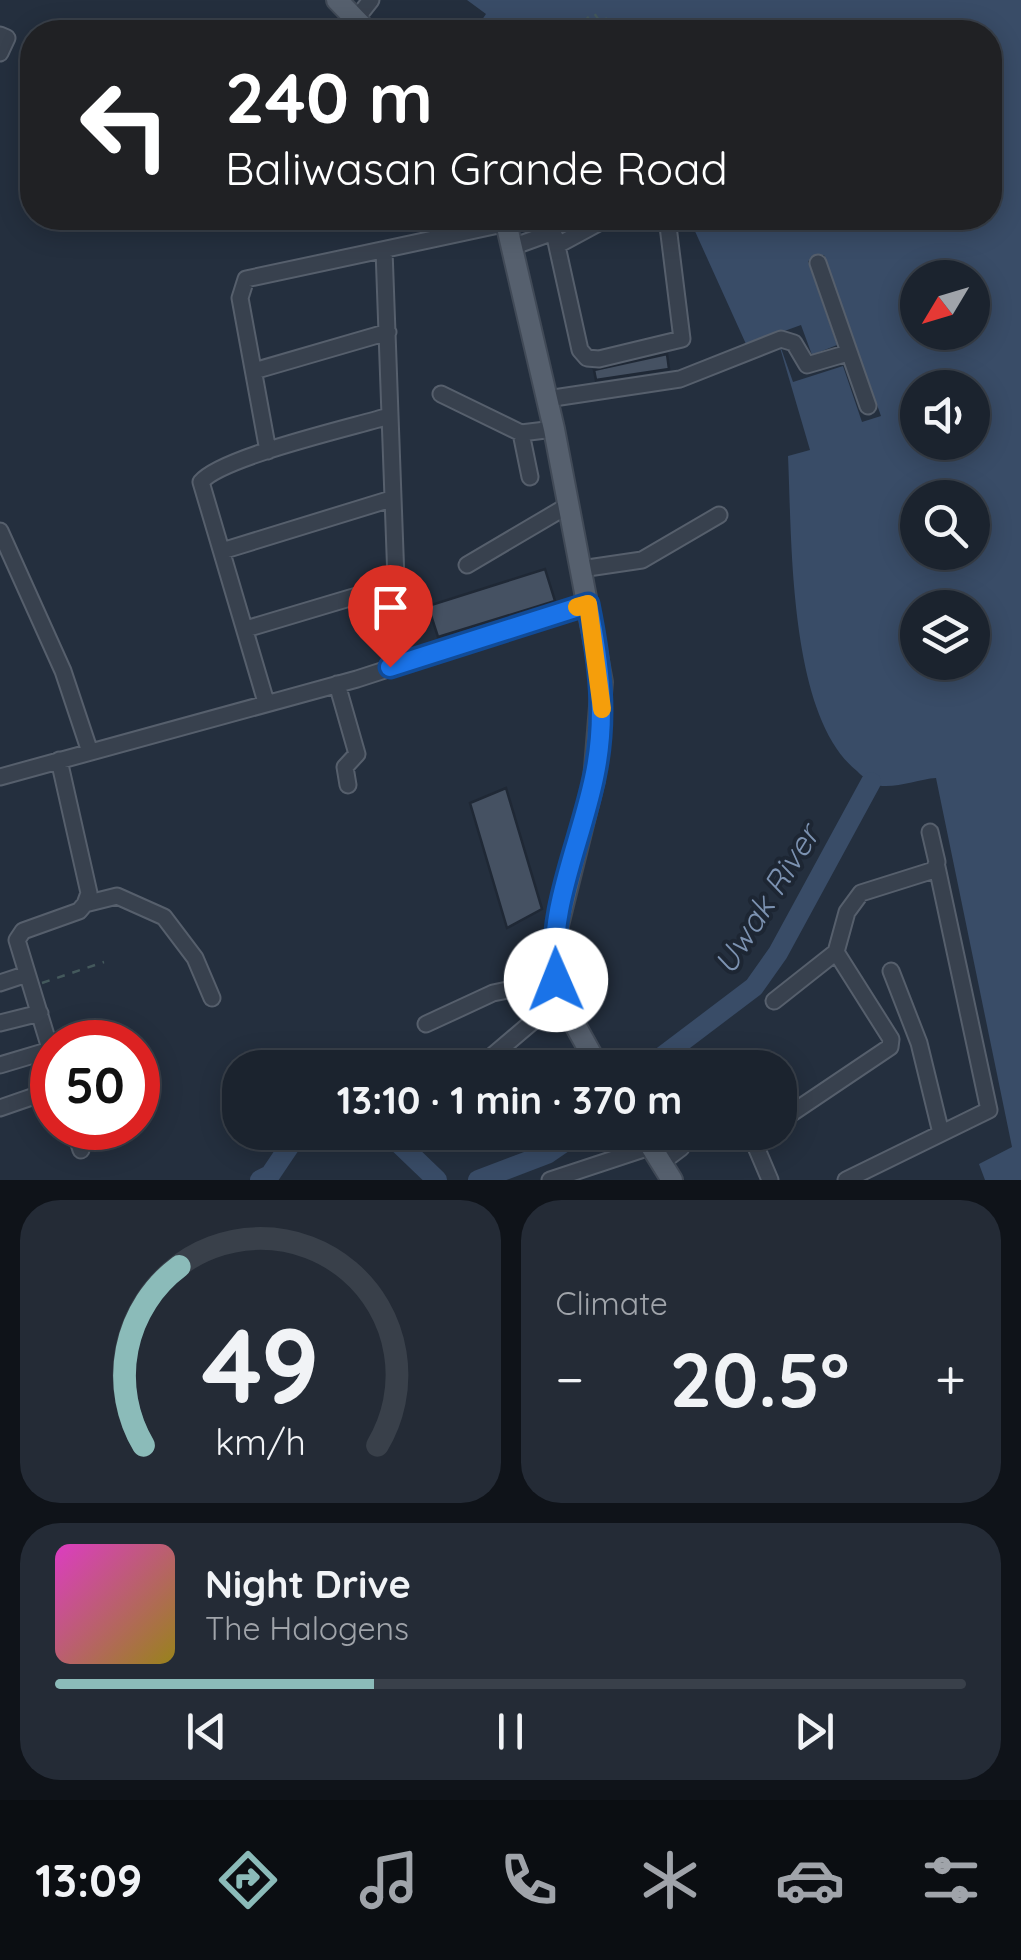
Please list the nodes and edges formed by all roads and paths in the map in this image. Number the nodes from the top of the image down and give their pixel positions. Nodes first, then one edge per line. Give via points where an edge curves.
1 (338, 0) edge
2 (607, 18) dead end
3 (356, 20) edge
4 (604, 20) edge
5 (0, 35) edge
6 (0, 53) edge
7 (465, 230) edge
8 (509, 230) edge
9 (586, 230) edge
10 (668, 230) edge
11 (558, 245) junction
12 (515, 246) junction
13 (384, 250) junction
14 (818, 263) dead end
15 (388, 332) junction
16 (848, 353) junction
17 (254, 371) junction
18 (441, 394) dead end
19 (547, 399) junction
20 (868, 406) dead end
21 (390, 416) junction
22 (554, 429) junction
23 (521, 432) junction
24 (268, 451) junction
25 (530, 477) dead end
26 (392, 499) junction
27 (567, 506) junction
28 (719, 515) dead end
29 (0, 531) edge
30 (222, 552) junction
31 (468, 564) dead end
32 (580, 568) junction
33 (588, 604) junction
34 (246, 629) junction
35 (337, 684) junction
36 (266, 702) junction
37 (90, 752) junction
38 (54, 761) junction
39 (0, 777) edge
40 (348, 786) dead end
41 (930, 832) dead end
42 (936, 867) junction
43 (84, 904) junction
44 (836, 952) junction
45 (104, 962) dead end
46 (891, 971) dead end
47 (556, 980) junction
48 (29, 981) junction
49 (0, 983) edge
50 (212, 998) dead end
51 (774, 1000) dead end
52 (564, 1005) junction
53 (40, 1012) junction
54 (42, 1020) edge
55 (0, 1023) edge
56 (426, 1024) dead end
57 (499, 1050) edge
58 (589, 1050) edge
59 (30, 1058) edge
60 (0, 1065) edge
61 (30, 1098) edge
62 (0, 1108) edge
63 (797, 1109) edge
64 (941, 1133) junction
65 (757, 1150) edge
66 (656, 1156) edge
67 (550, 1180) edge
68 (770, 1180) edge
69 (846, 1180) edge

1 - 3 main road
2 - 4 path
5 - 6 street via 7,38
7 - 13 street
8 - 12 main road
9 - 11 street
10 - 11 street via 682,339 598,359 582,354
11 - 12 street via 548,234
12 - 19 main road
13 - 15 street
13 - 17 street via 246,279 240,298
14 - 16 street
15 - 17 street
15 - 21 street
16 - 19 street via 806,365 794,342 781,339 680,378
16 - 20 street
17 - 24 street
18 - 23 street
19 - 22 main road
21 - 24 street
21 - 26 street
22 - 23 street
22 - 27 main road
23 - 25 street
24 - 30 street via 201,482
26 - 30 street
26 - 34 street via 394,583
27 - 31 street
27 - 32 main road
28 - 32 street via 642,560
29 - 37 street via 63,671
30 - 34 street
32 - 33 main road
33 - 35 street
33 - 47 main road via 602,682 600,736 555,926
34 - 36 street
35 - 36 street
35 - 40 street via 356,754 345,767
36 - 37 street
37 - 38 street
38 - 39 street
38 - 43 street
41 - 42 street
42 - 44 street via 861,893 846,912
42 - 64 street via 989,1105 986,1114
43 - 48 street via 19,934
43 - 50 street via 117,896 164,917 196,958
44 - 51 street
44 - 63 street via 890,1047
45 - 48 path
46 - 64 street via 919,1044
47 - 52 main road
47 - 56 street via 493,992
48 - 49 street
48 - 53 street
52 - 57 street via 545,1010
52 - 58 main road
53 - 54 street
53 - 55 street
59 - 60 street
61 - 62 street
64 - 69 street
65 - 68 street
66 - 67 street

